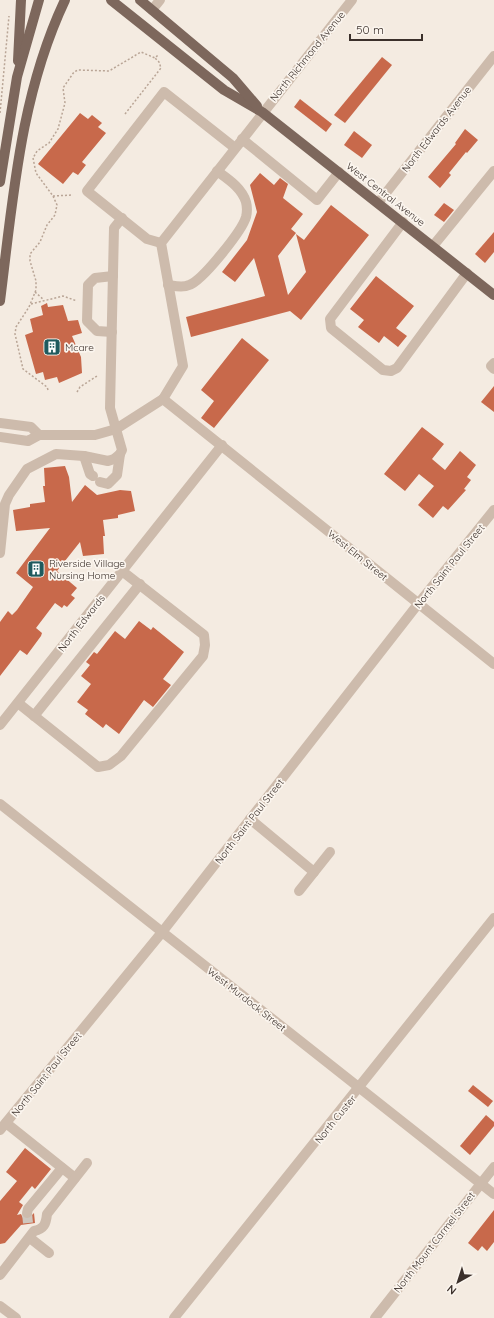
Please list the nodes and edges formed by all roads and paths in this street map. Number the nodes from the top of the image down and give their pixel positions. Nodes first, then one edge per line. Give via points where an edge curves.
1 (21, 0) edge
2 (39, 0) edge
3 (65, 0) edge
4 (111, 0) edge
5 (140, 0) edge
6 (160, 0) edge
7 (352, 0) edge
8 (152, 10) junction
9 (10, 16) dead end
10 (159, 54) dead end
11 (494, 56) edge
12 (155, 58) junction
13 (18, 77) junction
14 (262, 112) junction
15 (0, 113) edge
16 (125, 114) dead end
17 (242, 139) junction
18 (235, 148) junction
19 (494, 171) edge
20 (216, 172) junction
21 (339, 172) junction
22 (0, 182) edge
23 (73, 195) dead end
24 (53, 196) junction
25 (378, 203) junction
26 (122, 218) junction
27 (403, 222) junction
28 (161, 243) junction
29 (433, 246) junction
30 (467, 273) junction
31 (113, 276) junction
32 (168, 285) junction
33 (492, 290) edge
34 (35, 292) junction
35 (44, 300) junction
36 (0, 301) edge
37 (79, 301) dead end
38 (31, 304) junction
39 (112, 332) junction
40 (494, 363) edge
41 (494, 369) edge
42 (97, 376) dead end
43 (48, 390) dead end
44 (77, 392) dead end
45 (163, 399) junction
46 (0, 423) edge
47 (116, 429) junction
48 (39, 435) junction
49 (0, 437) edge
50 (222, 445) junction
51 (120, 454) junction
52 (84, 456) junction
53 (494, 510) edge
54 (0, 553) edge
55 (122, 571) junction
56 (140, 584) junction
57 (418, 604) junction
58 (494, 664) edge
59 (18, 703) junction
60 (34, 716) junction
61 (0, 725) edge
62 (0, 804) edge
63 (250, 819) junction
64 (330, 852) dead end
65 (314, 872) junction
66 (299, 891) dead end
67 (494, 918) edge
68 (163, 931) junction
69 (360, 1088) junction
70 (3, 1127) edge
71 (88, 1163) dead end
72 (494, 1167) edge
73 (62, 1168) junction
74 (75, 1178) junction
75 (480, 1184) junction
76 (494, 1194) edge
77 (27, 1213) tunnel mouth
78 (31, 1231) junction
79 (49, 1253) dead end
80 (0, 1275) edge
81 (0, 1306) edge
82 (16, 1318) edge
83 (174, 1318) edge
84 (374, 1318) edge

1 - 13 main road
2 - 13 main road
3 - 36 main road via 42,61 24,124
4 - 14 main road, West Central Avenue via 224,90
5 - 8 main road, West Central Avenue
6 - 8 street
7 - 14 street, North Richmond Avenue
8 - 14 main road, West Central Avenue via 233,78
9 - 15 path
10 - 12 path
11 - 25 street, North Edwards Avenue
12 - 16 path via 161,68
12 - 24 path via 142,52 109,71 78,70 64,85 62,92 65,103 58,129 49,143 35,153 33,158 36,173
13 - 22 main road
14 - 17 street, North Richmond Avenue
14 - 21 main road, West Central Avenue
17 - 18 street, North Richmond Avenue
17 - 21 street via 317,200
18 - 20 street, North Richmond Avenue
18 - 26 street via 164,92 87,191
19 - 29 street
20 - 28 street, North Richmond Avenue
20 - 32 street via 239,189 246,202 246,217 235,236 194,283 185,287
21 - 25 main road, West Central Avenue
23 - 24 path
24 - 34 path via 57,210 40,242 30,254 36,281
25 - 27 main road, West Central Avenue
26 - 28 street via 147,239
26 - 31 street via 114,228
27 - 29 main road, West Central Avenue
27 - 30 street via 330,319 331,328 384,370 391,371 397,368
28 - 32 street
29 - 30 main road, West Central Avenue
30 - 33 main road, West Central Avenue
31 - 39 street
31 - 39 street via 95,278 88,285 87,321 97,331
32 - 45 street via 183,366
34 - 35 path
34 - 38 path
35 - 37 path via 63,296
35 - 38 path
38 - 43 path via 16,327 15,334 23,370
39 - 47 street via 110,408
40 - 41 street via 491,366
42 - 44 path via 80,387
45 - 47 street
45 - 50 street, West Elm Street
46 - 48 street via 31,427
47 - 48 street via 95,435
47 - 51 street via 121,445
48 - 49 street via 28,442
50 - 55 street, North Edwards
50 - 57 street, West Elm Street
51 - 52 street via 108,461
51 - 52 street via 117,475 108,484 90,474
52 - 54 street via 56,454 27,469 9,495 6,504
53 - 57 street, North Saint Paul Street
55 - 56 street
55 - 59 street, North Edwards
56 - 60 street
56 - 60 street via 204,635 202,656 121,756 109,765 98,767
57 - 58 street, West Elm Street
57 - 63 street, North Saint Paul Street
59 - 60 street
59 - 61 street, North Edwards
62 - 68 street, West Murdock Street
63 - 65 street
63 - 68 street, North Saint Paul Street
64 - 65 street
65 - 66 street
67 - 69 street, North Custer
68 - 69 street, West Murdock Street
68 - 70 street, North Saint Paul Street
69 - 75 street, West Murdock Street
69 - 83 street, North Custer
70 - 73 street
71 - 74 street
72 - 75 street, North Mount Carmel Street
73 - 74 street
73 - 77 street
74 - 78 street via 47,1214 46,1223 41,1230
75 - 76 street, West Murdock Street
75 - 84 street, North Mount Carmel Street
78 - 79 street
78 - 80 street
81 - 82 street

